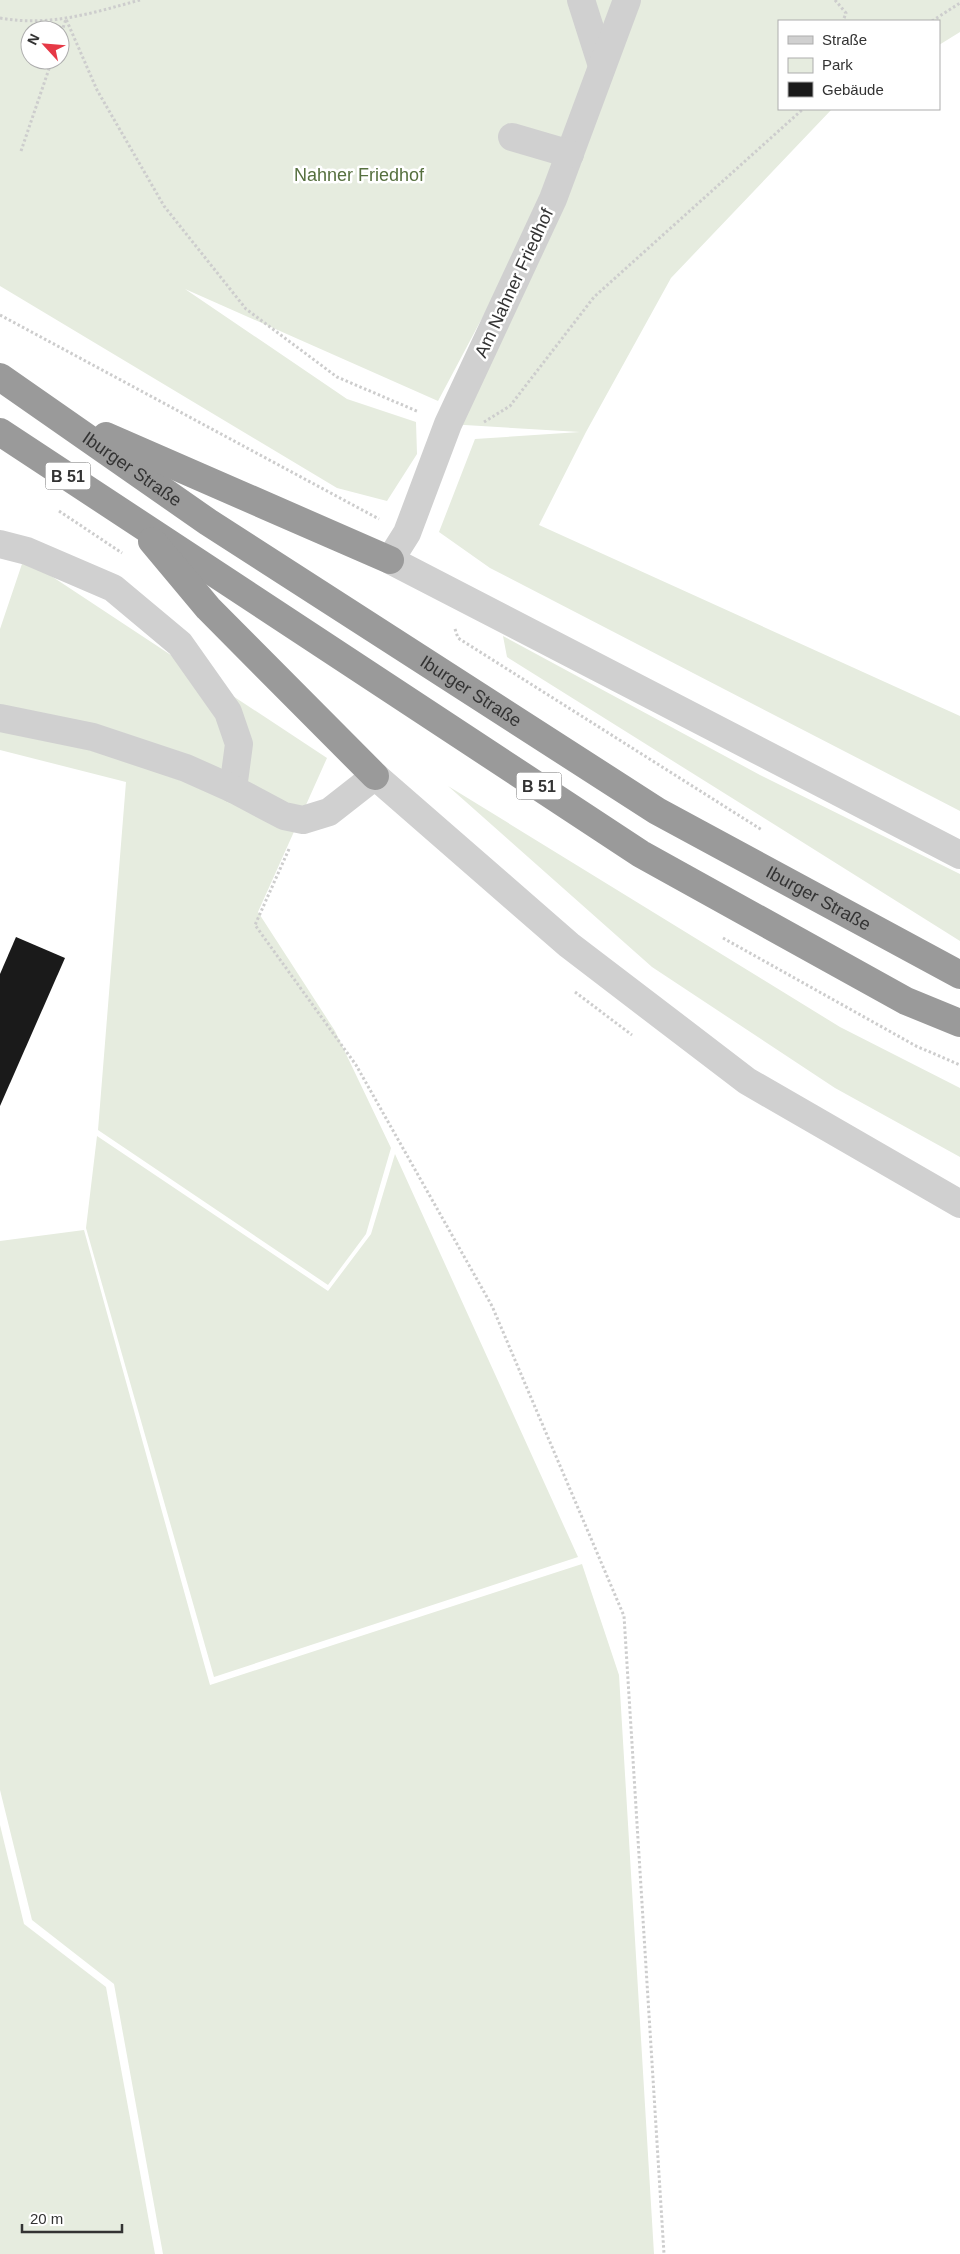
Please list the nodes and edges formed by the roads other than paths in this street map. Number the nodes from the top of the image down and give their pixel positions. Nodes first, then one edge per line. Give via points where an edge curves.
1 (581, 0) edge
2 (626, 0) edge
3 (602, 66) junction
4 (512, 137) dead end
5 (570, 154) junction
6 (0, 376) edge
7 (52, 412) junction
8 (0, 432) edge
9 (136, 520) junction
10 (0, 544) edge
11 (390, 560) junction
12 (0, 718) edge
13 (375, 776) junction
14 (233, 789) junction
15 (960, 855) edge
16 (960, 976) edge
17 (960, 1023) edge
18 (960, 1204) edge

1 - 3 street
2 - 3 street, Am Nahner Friedhof
3 - 5 street, Am Nahner Friedhof
4 - 5 street
5 - 11 street, Am Nahner Friedhof via 553,200 448,424 407,533
6 - 7 highway, Iburger Straße / B 51
7 - 11 highway
7 - 16 highway, Iburger Straße / B 51 via 208,522 657,811
8 - 9 highway, B 51
9 - 13 highway via 208,608
9 - 17 highway, B 51 via 642,854 906,1001
10 - 14 street via 27,551 113,588 180,644 228,712 240,744
11 - 15 street
12 - 14 street via 93,736 186,768
13 - 14 street via 329,812 303,820 284,816
13 - 18 street via 569,945 746,1081

